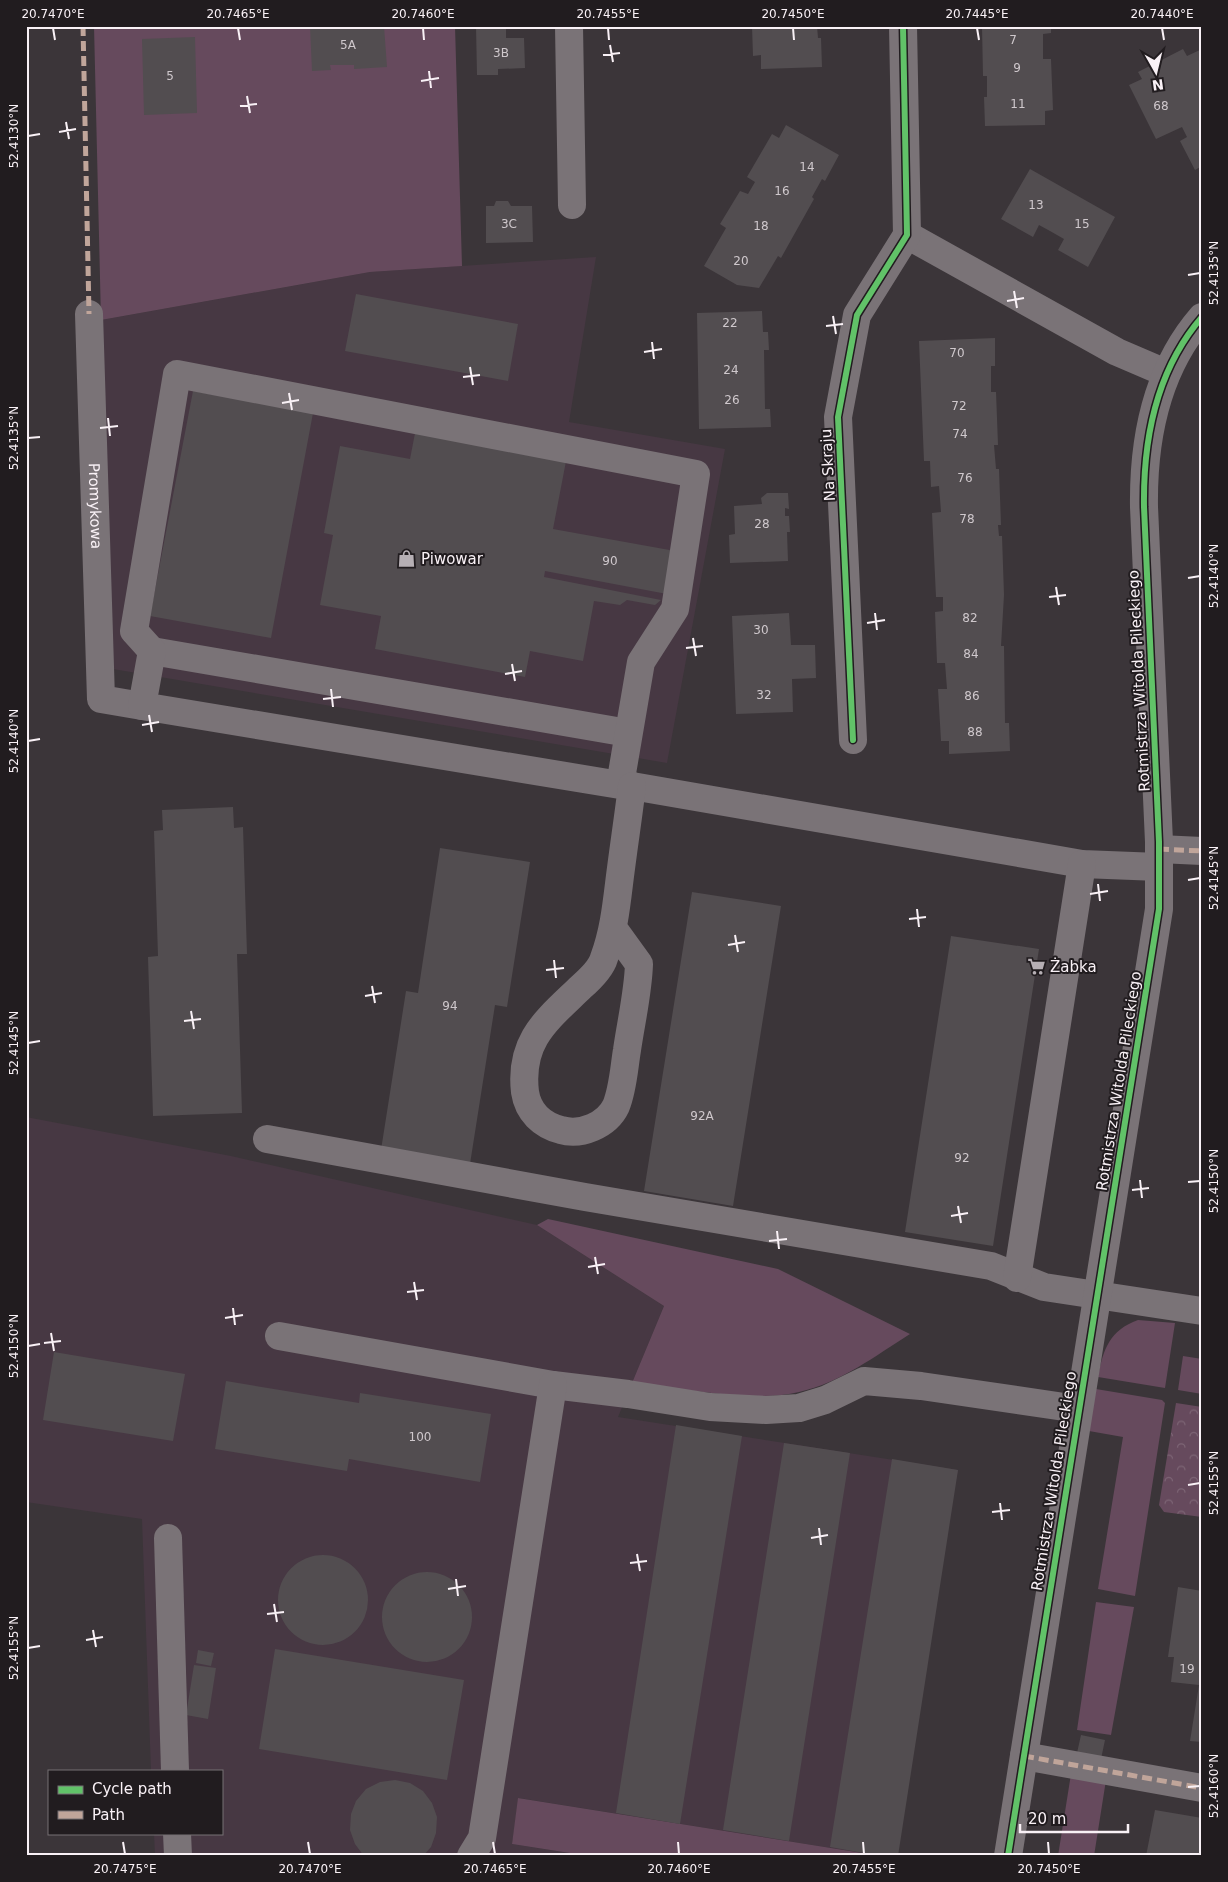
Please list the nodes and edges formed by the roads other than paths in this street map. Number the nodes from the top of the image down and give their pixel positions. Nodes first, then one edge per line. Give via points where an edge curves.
1 (569, 26) edge
2 (903, 26) edge
3 (572, 205) dead end
4 (908, 235) junction
5 (89, 314) dead end
6 (1202, 317) edge
7 (1166, 373) junction
8 (152, 651) junction
9 (142, 706) junction
10 (628, 733) junction
11 (853, 740) dead end
12 (626, 785) junction
13 (1202, 851) edge
14 (1159, 858) junction
15 (1082, 864) junction
16 (613, 928) junction
17 (268, 1139) dead end
18 (1017, 1278) junction
19 (1098, 1295) junction
20 (1202, 1311) edge
21 (279, 1336) dead end
22 (553, 1386) junction
23 (1078, 1409) junction
24 (168, 1538) dead end
25 (1024, 1756) junction
26 (175, 1770) edge
27 (1202, 1788) edge
28 (177, 1834) edge
29 (178, 1856) edge
30 (472, 1856) edge
31 (1008, 1856) edge

1 - 3 street
2 - 4 street
4 - 7 street via 1117,352
4 - 11 street, Na Skraju via 857,315 838,418
5 - 9 street, Promykowa via 101,699
6 - 7 street, Rotmistrza Witolda Pileckiego via 1183,338
7 - 14 street, Rotmistrza Witolda Pileckiego via 1148,430 1143,471
8 - 9 street
8 - 10 street
8 - 10 street via 134,631 177,374 696,474 675,609 641,662
9 - 12 street
10 - 12 street
12 - 15 street
12 - 16 street
13 - 14 street
14 - 15 street
14 - 19 street, Rotmistrza Witolda Pileckiego via 1158,919
15 - 18 street
16 - 16 street via 604,960 543,1023 530,1048 524,1081 527,1102 536,1116 551,1128 569,1132 590,1129 604,1120 615,1106 621,1086 639,964
17 - 18 street via 991,1266
18 - 19 street via 1044,1287
19 - 20 street
19 - 23 street, Rotmistrza Witolda Pileckiego
21 - 22 street
22 - 23 street via 710,1407 766,1410 799,1408 825,1400 864,1381
22 - 30 street via 482,1838
23 - 25 street, Rotmistrza Witolda Pileckiego
24 - 26 street
25 - 27 street
25 - 31 street, Rotmistrza Witolda Pileckiego
28 - 29 street

